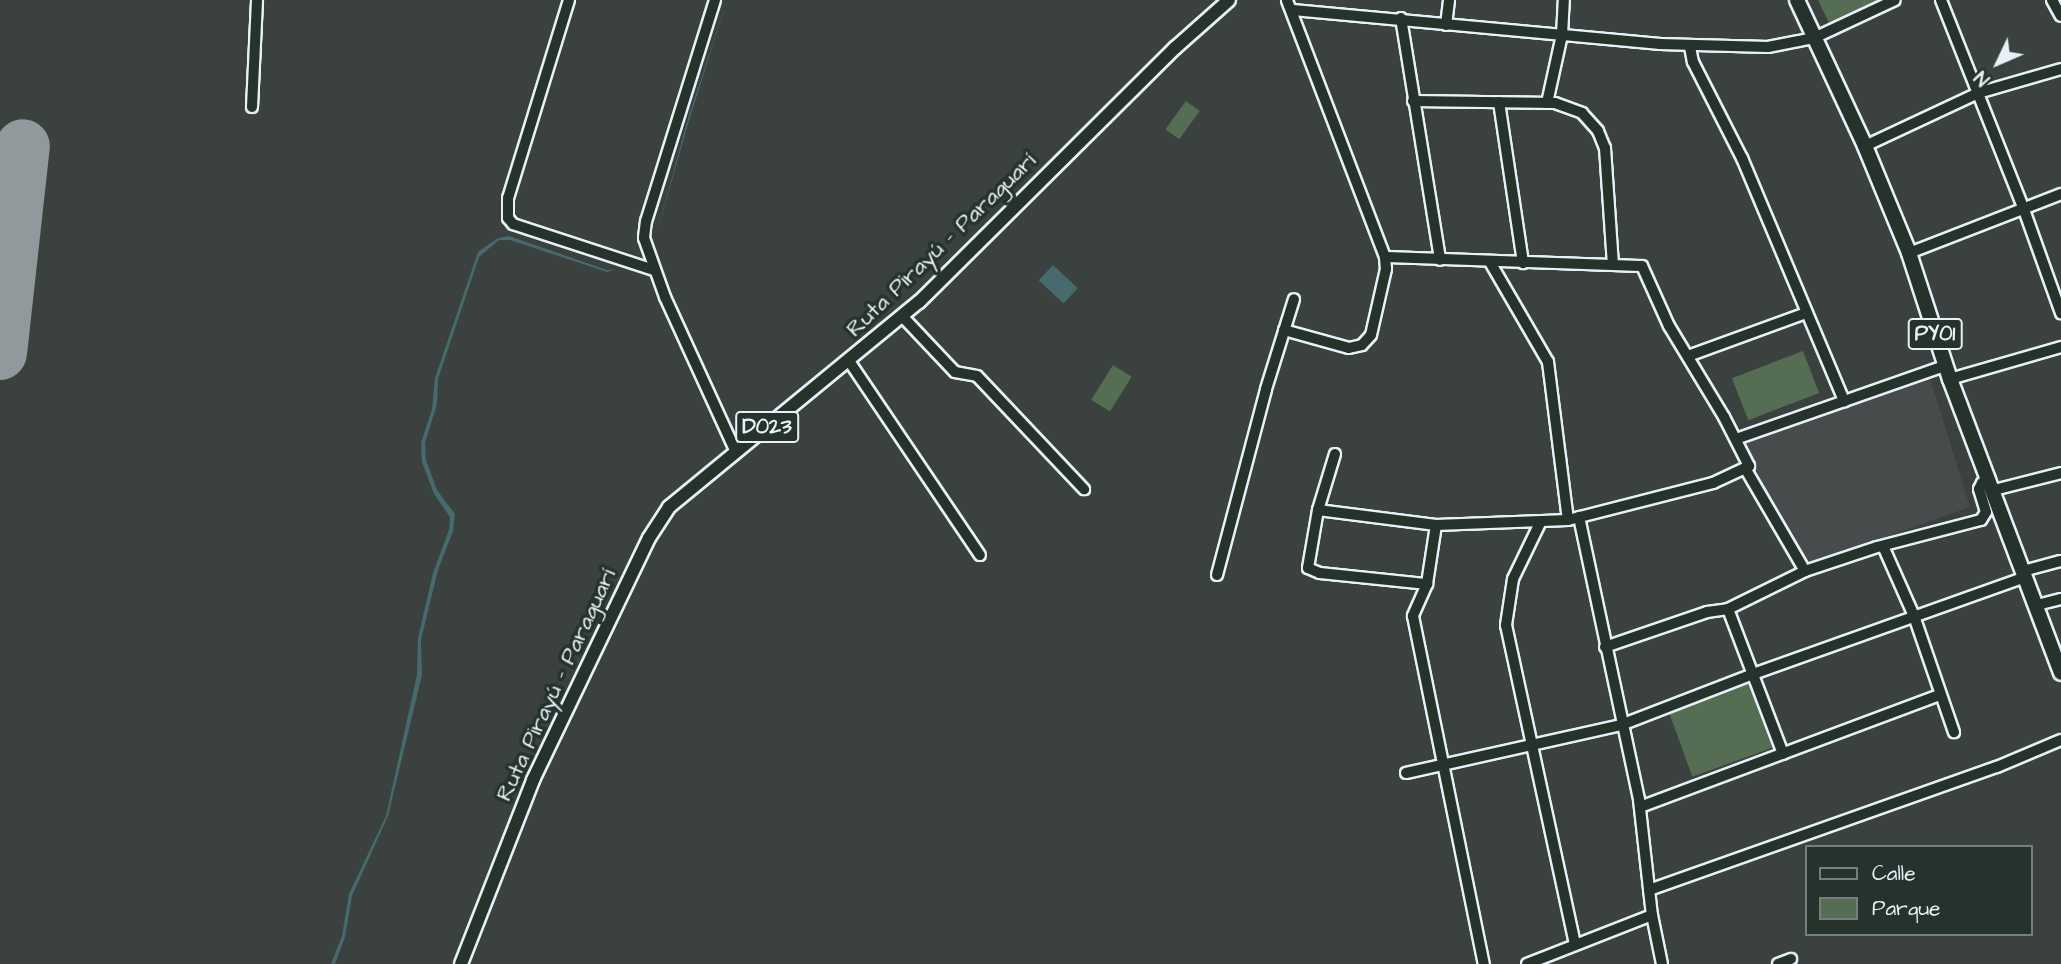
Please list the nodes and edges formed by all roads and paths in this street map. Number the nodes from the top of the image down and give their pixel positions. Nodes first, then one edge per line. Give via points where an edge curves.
1 (257, 0) edge
2 (569, 0) edge
3 (715, 0) edge
4 (1228, 0) edge
5 (1449, 0) edge
6 (1564, 0) edge
7 (1797, 0) edge
8 (1895, 0) edge
9 (1941, 0) edge
10 (2052, 0) edge
11 (1290, 5) edge
12 (2061, 16) edge
13 (1401, 18) junction
14 (1446, 25) junction
15 (1562, 35) junction
16 (1814, 38) junction
17 (1690, 47) junction
18 (2061, 69) edge
19 (1978, 93) junction
20 (1413, 101) junction
21 (1499, 102) junction
22 (1547, 103) junction
23 (251, 107) dead end
24 (1865, 146) junction
25 (2061, 194) edge
26 (2023, 207) junction
27 (1909, 253) junction
28 (1385, 257) junction
29 (1440, 260) junction
30 (1490, 262) junction
31 (1523, 262) junction
32 (1613, 265) junction
33 (654, 270) junction
34 (1294, 299) dead end
35 (1806, 313) junction
36 (2061, 313) edge
37 (902, 316) junction
38 (1284, 330) junction
39 (2061, 347) edge
40 (1688, 356) junction
41 (849, 361) junction
42 (1948, 373) junction
43 (1844, 401) junction
44 (1736, 439) junction
45 (736, 452) junction
46 (1335, 454) dead end
47 (1745, 468) junction
48 (2061, 473) edge
49 (1991, 484) junction
50 (1084, 489) dead end
51 (1318, 510) junction
52 (1578, 517) junction
53 (1567, 520) junction
54 (1541, 521) junction
55 (1436, 525) junction
56 (1883, 546) junction
57 (981, 555) dead end
58 (2061, 561) edge
59 (1805, 571) junction
60 (2024, 574) junction
61 (1217, 575) dead end
62 (1427, 584) junction
63 (2061, 599) edge
64 (2036, 605) junction
65 (1728, 609) junction
66 (1914, 616) junction
67 (1605, 647) junction
68 (2061, 673) edge
69 (1753, 674) junction
70 (1939, 695) junction
71 (1621, 725) junction
72 (1954, 732) dead end
73 (2061, 740) edge
74 (1531, 743) junction
75 (1783, 754) junction
76 (1444, 764) junction
77 (1406, 773) dead end
78 (1640, 807) junction
79 (1649, 890) junction
80 (1652, 915) junction
81 (1575, 943) junction
82 (1791, 959) dead end
83 (461, 964) edge
84 (1483, 964) edge
85 (1527, 964) edge
86 (1662, 964) edge
87 (1778, 964) edge

1 - 23 street
2 - 33 street via 508,198 508,218 513,224
3 - 33 street via 646,221 644,238
4 - 37 main road, Ruta Pirayú - Paraguarí / D023
5 - 14 street
6 - 15 street
7 - 16 highway, PY01
8 - 16 street
9 - 19 street
10 - 12 street
11 - 13 street
11 - 28 street
13 - 14 street
13 - 20 street
14 - 15 street
15 - 17 street
15 - 22 street
16 - 17 street via 1768,47
16 - 24 highway, PY01
17 - 35 street
18 - 19 street
19 - 24 street
19 - 26 street
20 - 21 street
20 - 29 street
21 - 22 street
21 - 31 street
22 - 32 street via 1564,104 1582,113 1605,148
24 - 27 highway, PY01
25 - 26 street
26 - 27 street
26 - 36 street
27 - 42 highway, PY01
28 - 29 street
28 - 38 street via 1371,335 1362,345 1349,348
29 - 30 street
30 - 31 street
30 - 53 street via 1548,362
31 - 32 street
32 - 40 street via 1642,265
33 - 45 street
34 - 38 street
35 - 40 street
35 - 43 street
37 - 41 main road, Ruta Pirayú - Paraguarí / D023
37 - 50 street via 955,372 977,376
38 - 61 street
39 - 42 street
40 - 44 street
41 - 45 main road, Ruta Pirayú - Paraguarí / D023
41 - 57 street
42 - 43 street
42 - 49 highway, PY01
43 - 44 street
44 - 47 street via 1749,466
45 - 83 main road, Ruta Pirayú - Paraguarí / D023 via 670,507 649,538 528,791
46 - 51 street
47 - 52 street via 1713,483
47 - 59 street
48 - 49 street
49 - 56 street via 1982,483 1979,489 1986,512 1982,520
49 - 60 highway, PY01
51 - 55 street
51 - 62 street via 1308,568
52 - 53 street
52 - 67 street
53 - 54 street
54 - 55 street
54 - 74 street via 1513,579 1506,625
55 - 62 street
56 - 59 street
56 - 66 street
58 - 60 street
59 - 65 street
60 - 64 highway, PY01
60 - 66 street
62 - 76 street via 1413,616
63 - 64 street
64 - 68 highway, PY01
65 - 67 street
65 - 69 street
66 - 69 street
66 - 70 street
67 - 71 street
69 - 71 street
69 - 75 street
70 - 72 street
70 - 75 street
71 - 74 street
71 - 78 street
73 - 79 street
74 - 76 street
74 - 81 street
75 - 78 street
76 - 77 street
76 - 84 street
78 - 79 street
79 - 80 street
80 - 81 street
80 - 86 street
81 - 85 street
82 - 87 street

